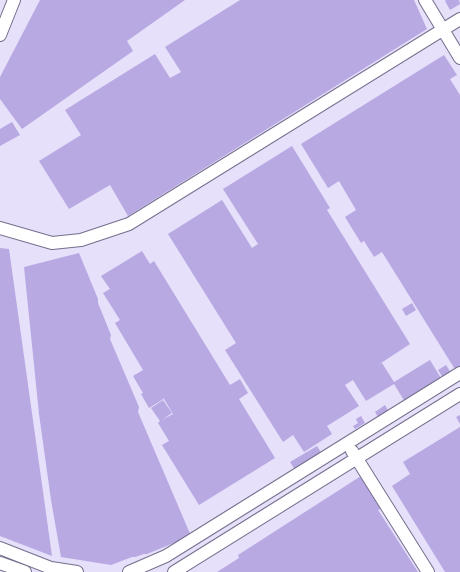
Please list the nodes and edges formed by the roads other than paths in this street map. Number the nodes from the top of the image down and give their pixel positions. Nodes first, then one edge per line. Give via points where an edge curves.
1 (14, 0) edge
2 (425, 0) edge
3 (460, 19) edge
4 (442, 30) junction
5 (0, 35) edge
6 (460, 58) edge
7 (0, 228) edge
8 (460, 373) edge
9 (460, 394) edge
10 (347, 443) junction
11 (356, 458) junction
12 (0, 548) edge
13 (0, 563) edge
14 (25, 572) edge
15 (77, 572) edge
16 (128, 572) edge
17 (174, 572) edge
18 (428, 572) edge

1 - 5 street
2 - 4 street
3 - 4 street
4 - 6 street
4 - 7 street via 128,224 81,240 52,243
8 - 10 street
9 - 11 street
10 - 11 street
10 - 16 street via 166,556
11 - 17 street
11 - 18 street
12 - 15 street via 51,568
13 - 14 street

